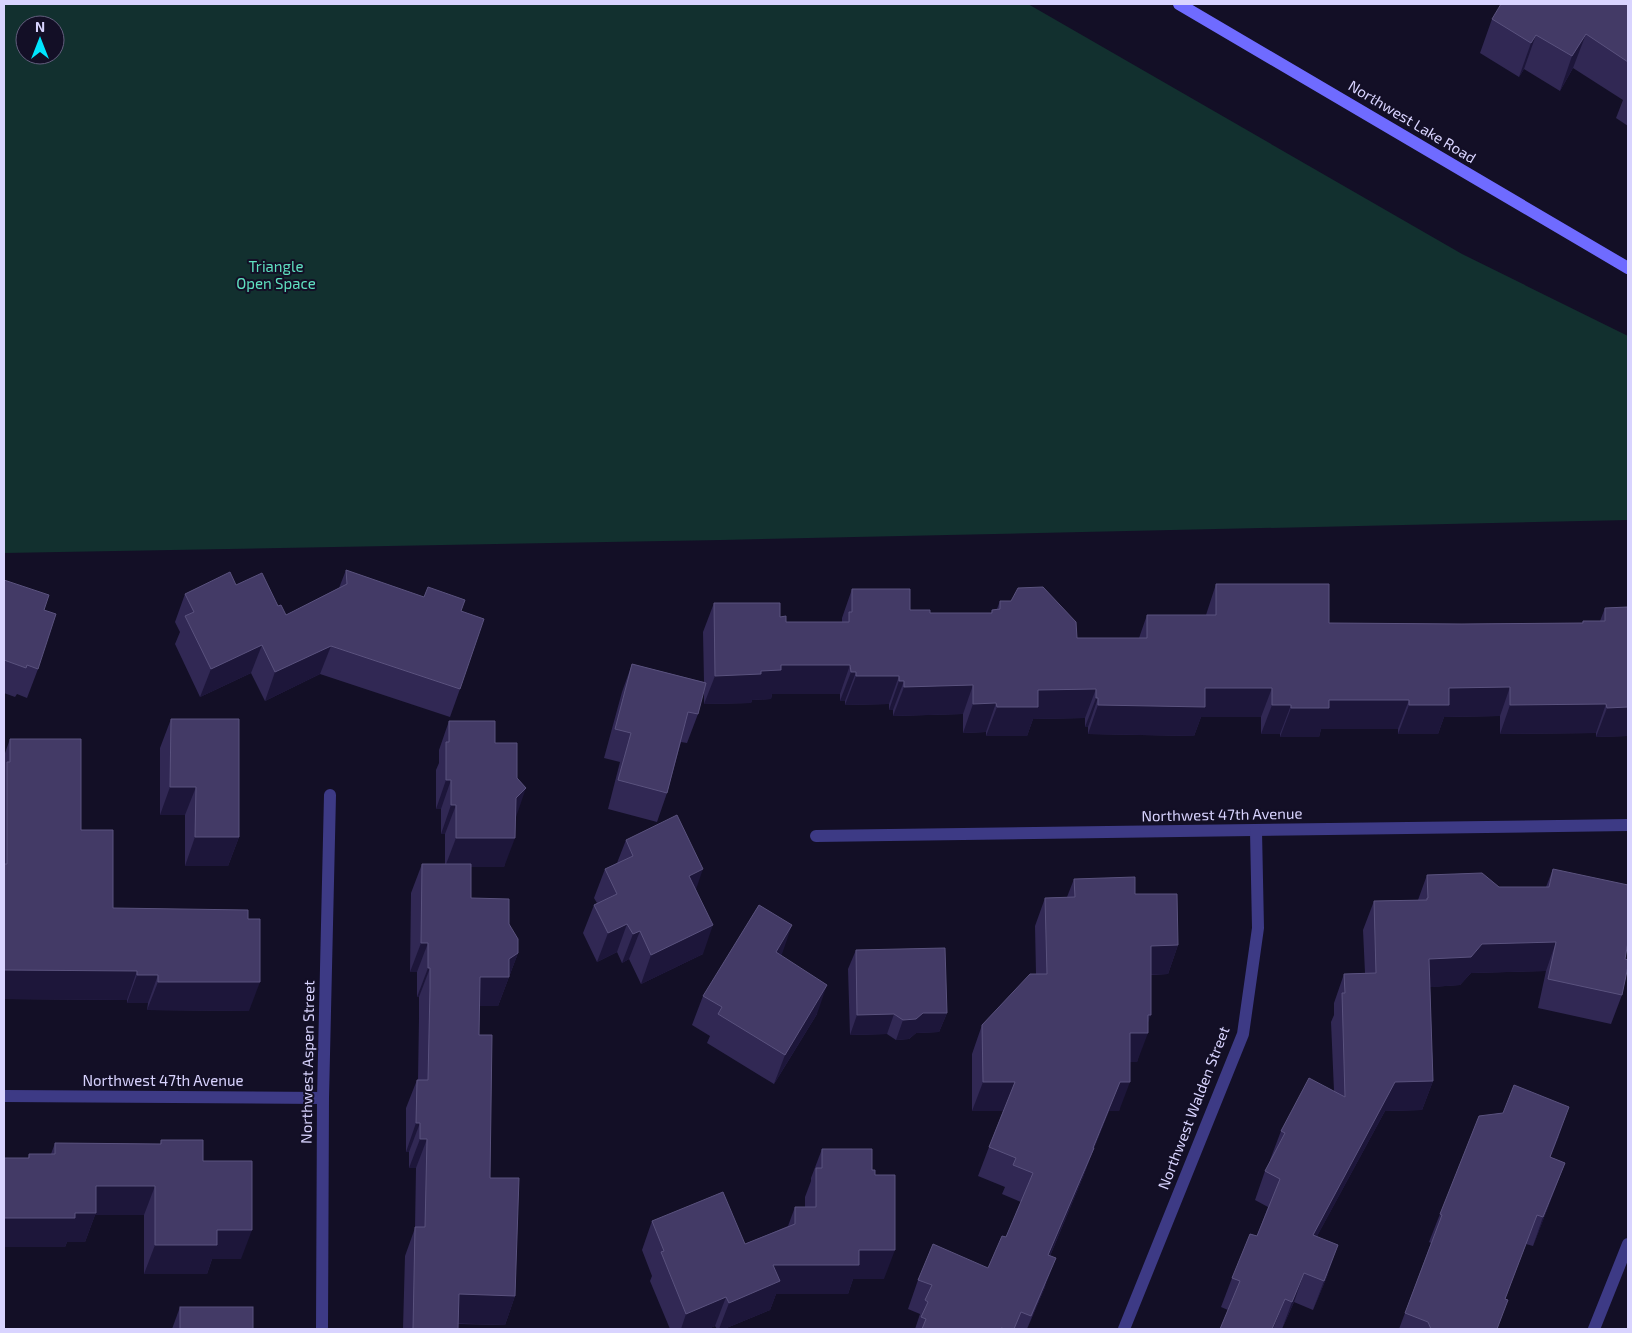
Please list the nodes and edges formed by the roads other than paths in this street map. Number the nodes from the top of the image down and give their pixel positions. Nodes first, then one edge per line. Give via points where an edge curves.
1 (1179, 4) edge
2 (1628, 268) edge
3 (330, 794) dead end
4 (1628, 825) edge
5 (1256, 831) junction
6 (816, 836) dead end
7 (4, 1096) edge
8 (323, 1098) junction
9 (1628, 1244) edge
10 (322, 1329) edge
11 (1124, 1329) edge
12 (1594, 1329) edge

1 - 2 main road, Northwest Lake Road
3 - 8 street, Northwest Aspen Street
4 - 5 street, Northwest 47th Avenue
5 - 6 street, Northwest 47th Avenue
5 - 11 street, Northwest Walden Street via 1258,928 1243,1034
7 - 8 street, Northwest 47th Avenue
8 - 10 street, Northwest Aspen Street
9 - 12 street

